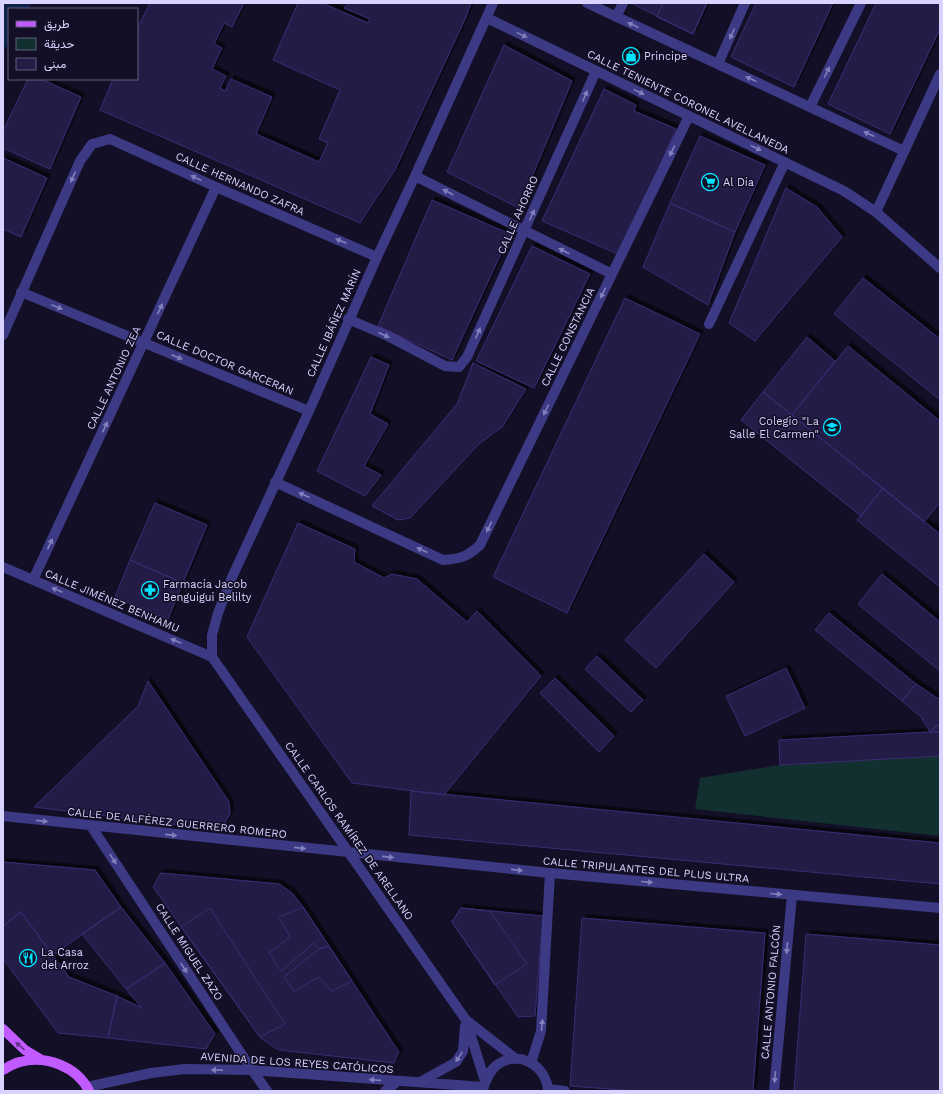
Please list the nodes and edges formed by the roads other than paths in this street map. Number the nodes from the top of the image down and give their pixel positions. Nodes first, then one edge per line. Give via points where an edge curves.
1 (493, 3) edge
2 (587, 3) edge
3 (622, 3) edge
4 (745, 3) edge
5 (861, 3) edge
6 (616, 17) junction
7 (487, 18) junction
8 (718, 64) junction
9 (596, 71) junction
10 (940, 74) edge
11 (810, 107) junction
12 (689, 116) junction
13 (904, 151) junction
14 (785, 162) junction
15 (415, 176) junction
16 (216, 187) junction
17 (876, 212) junction
18 (525, 231) junction
19 (377, 257) junction
20 (940, 268) edge
21 (612, 274) junction
22 (21, 292) junction
23 (348, 320) junction
24 (709, 324) dead end
25 (3, 335) edge
26 (144, 343) junction
27 (309, 411) junction
28 (276, 482) junction
29 (3, 567) edge
30 (33, 580) junction
31 (212, 657) junction
32 (3, 816) edge
33 (91, 826) junction
34 (349, 853) junction
35 (550, 873) junction
36 (792, 895) junction
37 (940, 908) edge
38 (466, 1020) junction
39 (3, 1029) edge
40 (516, 1059) junction
41 (40, 1060) junction
42 (531, 1063) junction
43 (3, 1070) edge
44 (252, 1070) junction
45 (398, 1081) junction
46 (419, 1082) junction
47 (484, 1086) edge
48 (88, 1089) edge
49 (548, 1090) edge
50 (267, 1091) edge
51 (385, 1091) edge
52 (565, 1091) edge
53 (774, 1091) edge

1 - 7 street, CALLE IBÁÑEZ MARÍN
2 - 6 street
3 - 6 street
4 -> 8 street
11 -> 5 street
8 -> 6 street
7 -> 9 street, CALLE TENIENTE CORONEL AVELLANEDA
7 - 15 street, CALLE IBÁÑEZ MARÍN
11 -> 8 street
9 -> 12 street, CALLE TENIENTE CORONEL AVELLANEDA
18 -> 9 street, CALLE AHORRO
10 - 13 street
13 -> 11 street
12 -> 14 street, CALLE TENIENTE CORONEL AVELLANEDA
12 -> 21 street, CALLE CONSTANCIA
13 - 17 street
14 - 17 street, CALLE TENIENTE CORONEL AVELLANEDA via 844,191
14 - 24 street
18 -> 15 street
15 - 19 street, CALLE IBÁÑEZ MARÍN
19 -> 16 street, CALLE HERNANDO ZAFRA
16 -> 22 street, CALLE HERNANDO ZAFRA via 110,139 92,144 80,161
26 -> 16 street, CALLE ANTONIO ZEA
17 - 20 street, CALLE TENIENTE CORONEL AVELLANEDA
21 -> 18 street
23 -> 18 street, CALLE AHORRO via 388,336 445,366 459,367 467,357
19 - 23 street, CALLE IBÁÑEZ MARÍN
21 -> 28 street, CALLE CONSTANCIA via 480,545 472,553 459,559 443,560
22 - 25 street
22 -> 26 street, CALLE DOCTOR GARCERAN
23 - 27 street, CALLE IBÁÑEZ MARÍN
26 -> 27 street, CALLE DOCTOR GARCERAN
30 -> 26 street, CALLE ANTONIO ZEA
27 - 28 street, CALLE IBÁÑEZ MARÍN
28 - 31 street, CALLE IBÁÑEZ MARÍN via 218,613 212,635
29 - 30 street, CALLE JIMÉNEZ BENHAMU
31 -> 30 street, CALLE JIMÉNEZ BENHAMU
31 - 34 street, CALLE CARLOS RAMÍREZ DE ARELLANO
32 -> 33 street, CALLE DE ALFÉREZ GUERRERO ROMERO
33 -> 34 street, CALLE DE ALFÉREZ GUERRERO ROMERO
33 -> 44 street, CALLE MIGUEL ZAZO
34 -> 35 street, CALLE TRIPULANTES DEL PLUS ULTRA
34 - 38 street, CALLE CARLOS RAMÍREZ DE ARELLANO
35 -> 36 street, CALLE TRIPULANTES DEL PLUS ULTRA
42 -> 35 street via 541,1031
36 - 37 street, CALLE TRIPULANTES DEL PLUS ULTRA
36 -> 53 street, CALLE ANTONIO FALCÓN
38 - 40 street, CALLE CARLOS RAMÍREZ DE ARELLANO
38 -> 46 street via 463,1051 456,1062
38 - 47 street, CALLE CARLOS RAMÍREZ DE ARELLANO
41 -> 39 main road
40 - 42 street
40 - 47 street via 497,1065 490,1072
41 - 43 main road via 20,1062
41 - 48 main road via 58,1064 74,1072
42 - 49 street via 543,1073
45 -> 44 street, AVENIDA DE LOS REYES CATÓLICOS
44 -> 48 street, AVENIDA DE LOS REYES CATÓLICOS via 186,1069 151,1073
44 - 50 street, CALLE MIGUEL ZAZO
45 - 46 street, AVENIDA DE LOS REYES CATÓLICOS
45 - 51 street
46 - 47 street, AVENIDA DE LOS REYES CATÓLICOS
49 - 52 street

